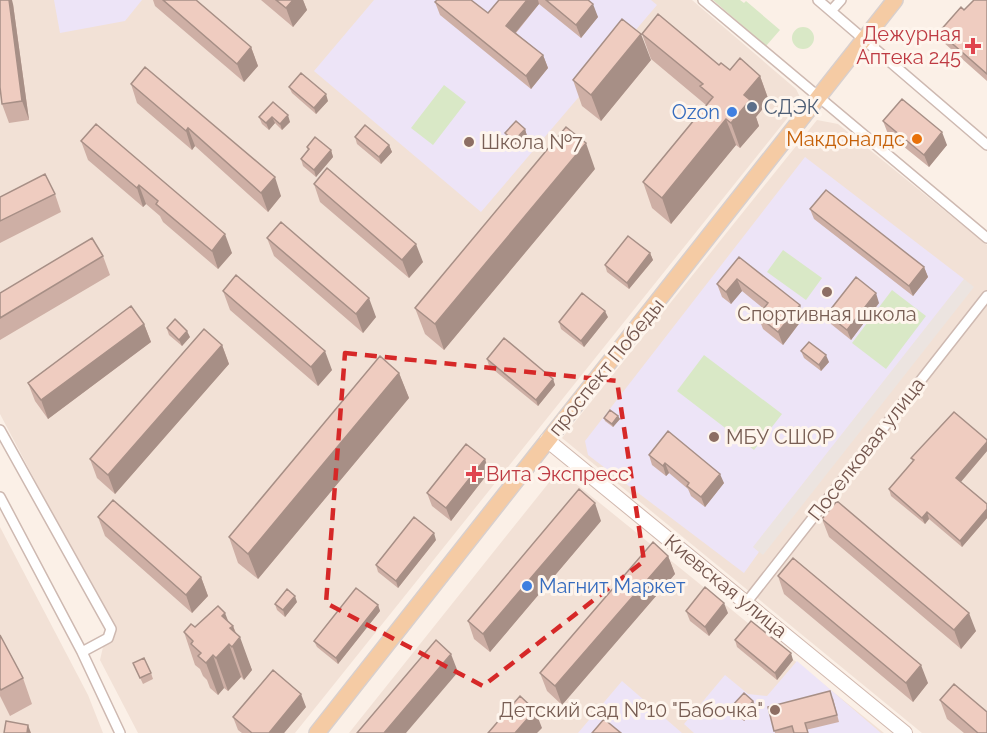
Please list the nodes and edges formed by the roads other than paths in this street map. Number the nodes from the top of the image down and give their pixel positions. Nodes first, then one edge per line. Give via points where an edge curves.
1 (703, 0) edge
2 (818, 0) edge
3 (841, 0) edge
4 (895, 0) edge
5 (831, 11) junction
6 (862, 40) junction
7 (817, 98) junction
8 (987, 145) edge
9 (987, 238) edge
10 (987, 296) edge
11 (0, 430) edge
12 (547, 440) junction
13 (0, 497) edge
14 (747, 603) junction
15 (82, 652) junction
16 (122, 733) edge
17 (317, 733) edge
18 (905, 733) edge

1 - 7 street
2 - 5 street
3 - 5 street
4 - 6 main road, проспект Победы
5 - 6 street
6 - 7 main road, проспект Победы
6 - 8 street
7 - 9 street
7 - 12 main road, проспект Победы
10 - 14 street, Поселковая улица
11 - 15 street via 111,629 108,638
12 - 14 main road, Киевская улица
12 - 17 main road, проспект Победы
13 - 15 street
14 - 18 main road, Киевская улица
15 - 16 street

